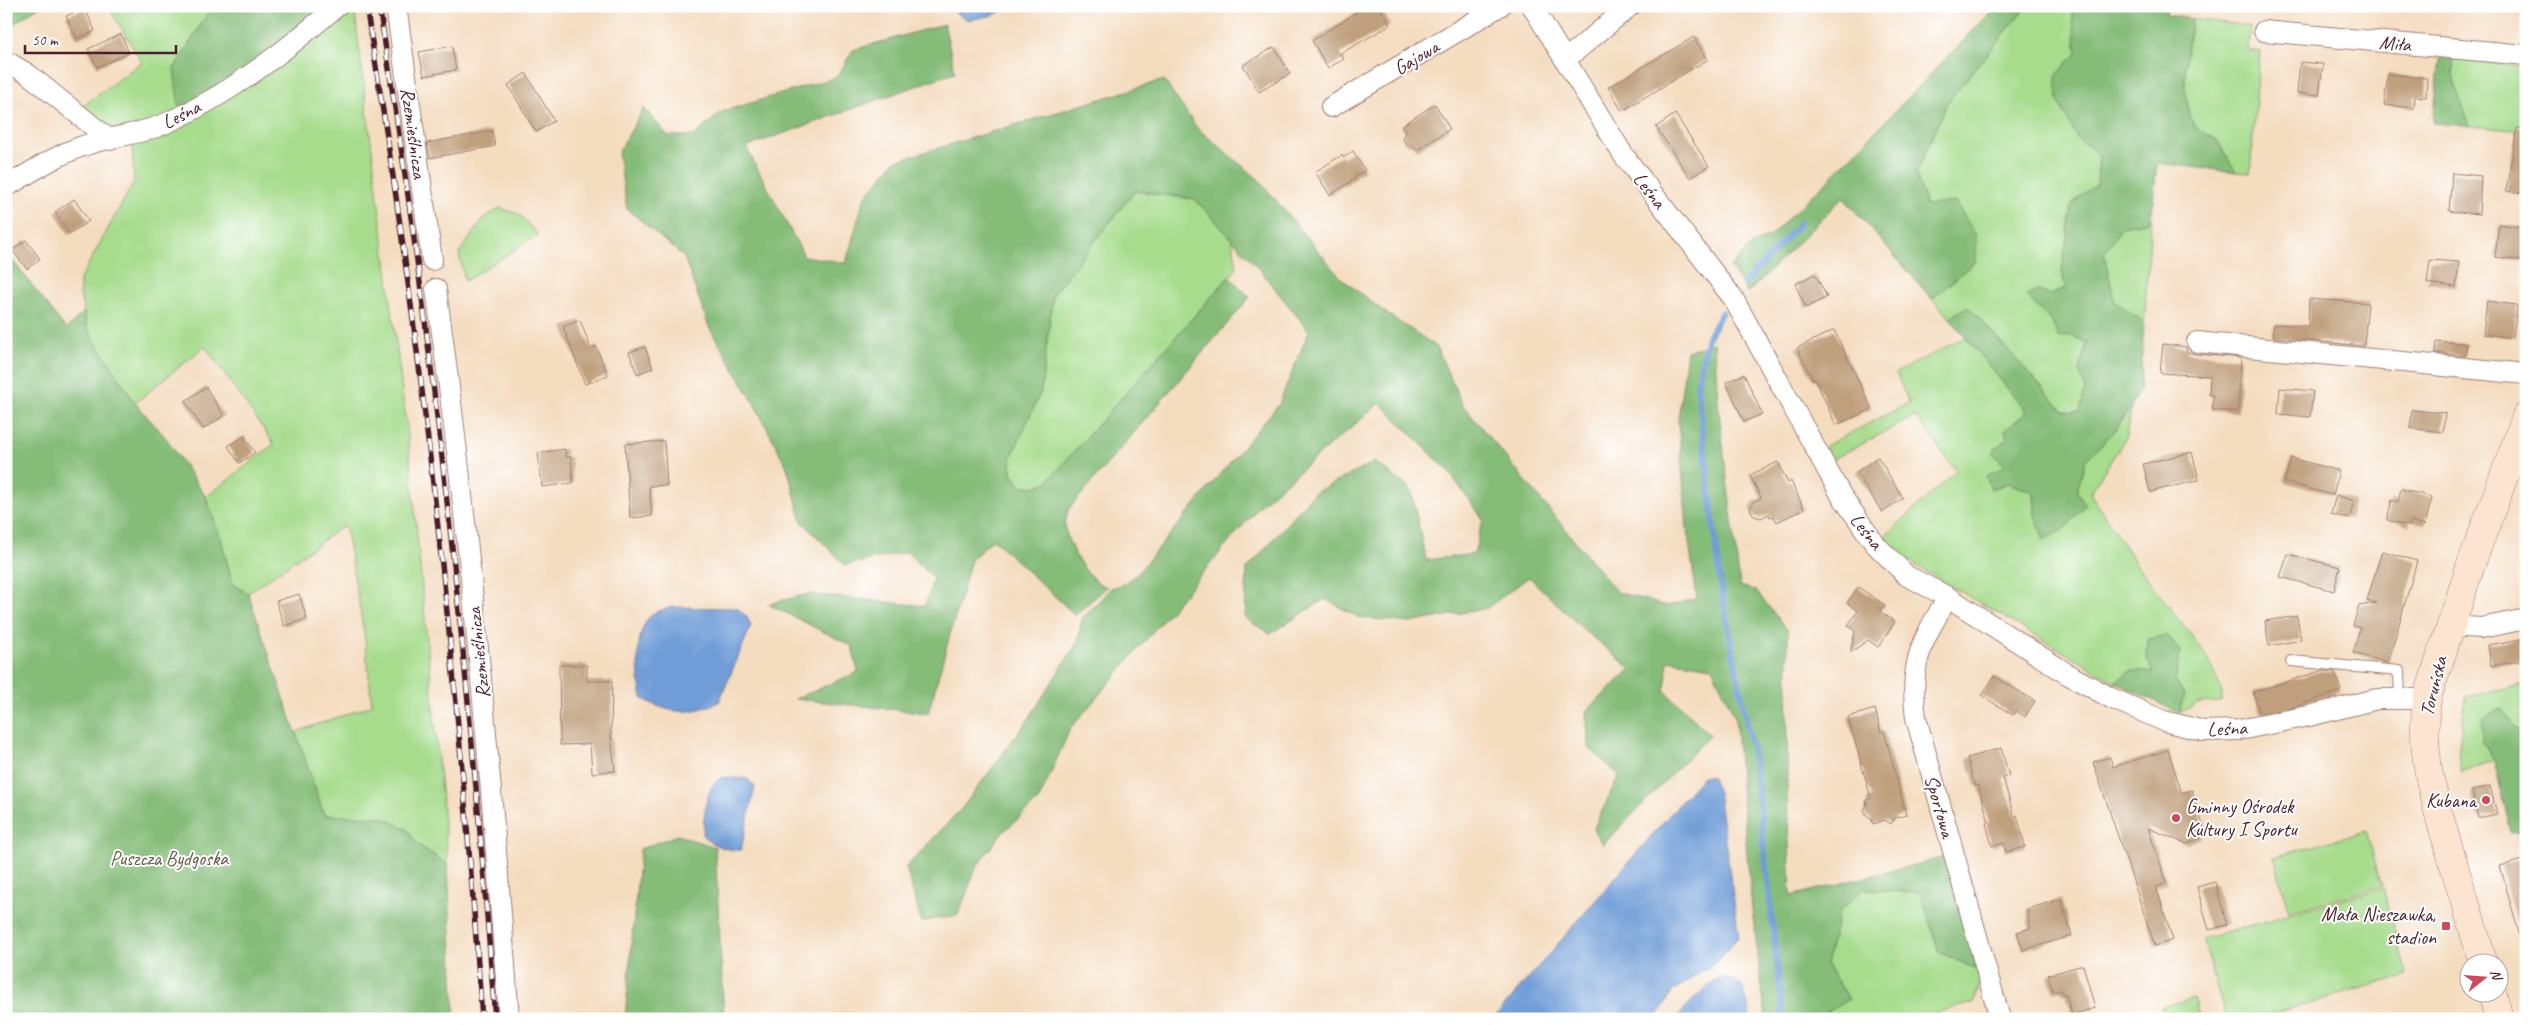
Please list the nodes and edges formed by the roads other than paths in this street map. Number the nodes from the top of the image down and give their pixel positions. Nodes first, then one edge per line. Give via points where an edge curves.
1 (337, 6) edge
2 (396, 6) edge
3 (1500, 6) edge
4 (1532, 6) edge
5 (1630, 6) edge
6 (2264, 31) dead end
7 (2526, 55) edge
8 (1566, 58) junction
9 (6, 60) edge
10 (1331, 107) dead end
11 (110, 140) junction
12 (6, 187) edge
13 (432, 260) dead end
14 (436, 289) dead end
15 (2197, 342) dead end
16 (2526, 374) edge
17 (2526, 417) edge
18 (1948, 597) junction
19 (2526, 619) edge
20 (2450, 626) junction
21 (2290, 661) dead end
22 (2413, 698) junction
23 (2480, 952) edge
24 (2495, 1002) edge
25 (509, 1019) edge
26 (2000, 1019) edge
27 (2500, 1019) edge

1 - 11 street, Leśna via 308,33 207,101 162,125
2 - 13 street, Rzemieślnicza
3 - 10 street, Gajowa
4 - 8 street, Leśna
5 - 8 street
6 - 7 street, Miła
8 - 18 street, Leśna via 1624,156 1733,298 1841,495 1860,523 1875,544 1908,576
9 - 11 street
11 - 12 street, Leśna via 66,152
14 - 25 street, Rzemieślnicza via 457,439 489,758
15 - 16 street
17 - 20 main road, Toruńska
18 - 22 street, Leśna via 2069,675 2111,698 2164,721 2204,730 2240,730 2377,699
18 - 26 street, Sportowa via 1922,640 1914,668 1912,694
19 - 20 street via 2480,628
20 - 22 main road, Toruńska
21 - 22 lane via 2399,671
22 - 23 main road, Toruńska via 2423,734 2432,790
24 - 27 main road

